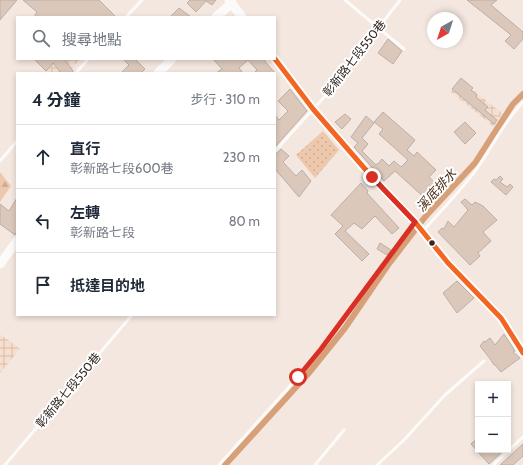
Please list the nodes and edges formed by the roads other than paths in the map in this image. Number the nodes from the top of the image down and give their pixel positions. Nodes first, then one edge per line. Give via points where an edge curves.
1 (142, 0) edge
2 (345, 0) edge
3 (400, 0) edge
4 (232, 1) edge
5 (127, 16) edge
6 (217, 16) edge
7 (241, 16) edge
8 (379, 27) junction
9 (404, 49) dead end
10 (87, 60) edge
11 (171, 60) edge
12 (276, 60) edge
13 (77, 72) edge
14 (159, 72) edge
15 (523, 102) edge
16 (313, 109) junction
17 (16, 142) edge
18 (276, 150) edge
19 (0, 161) edge
20 (415, 222) junction
21 (422, 232) junction
22 (16, 242) edge
23 (0, 264) edge
24 (131, 316) edge
25 (523, 350) edge
26 (484, 360) dead end
27 (344, 430) dead end
28 (523, 437) edge
29 (5, 465) edge
30 (219, 465) edge
31 (314, 465) edge
32 (378, 465) edge
33 (493, 465) edge

1 - 5 lane
2 - 8 lane
3 - 8 lane, 彰新路七段550巷
4 - 6 street
4 - 7 street
8 - 9 lane
8 - 16 lane, 彰新路七段550巷 via 337,83
10 - 13 lane
11 - 14 street
12 - 16 street
15 - 21 lane via 478,167
16 - 18 lane, 彰新路七段550巷
16 - 20 street
17 - 19 lane
20 - 21 street
20 - 30 lane via 321,349
21 - 25 street via 501,318
22 - 23 street
24 - 29 lane, 彰新路七段550巷
26 - 32 lane via 445,395
27 - 31 lane
28 - 33 lane

